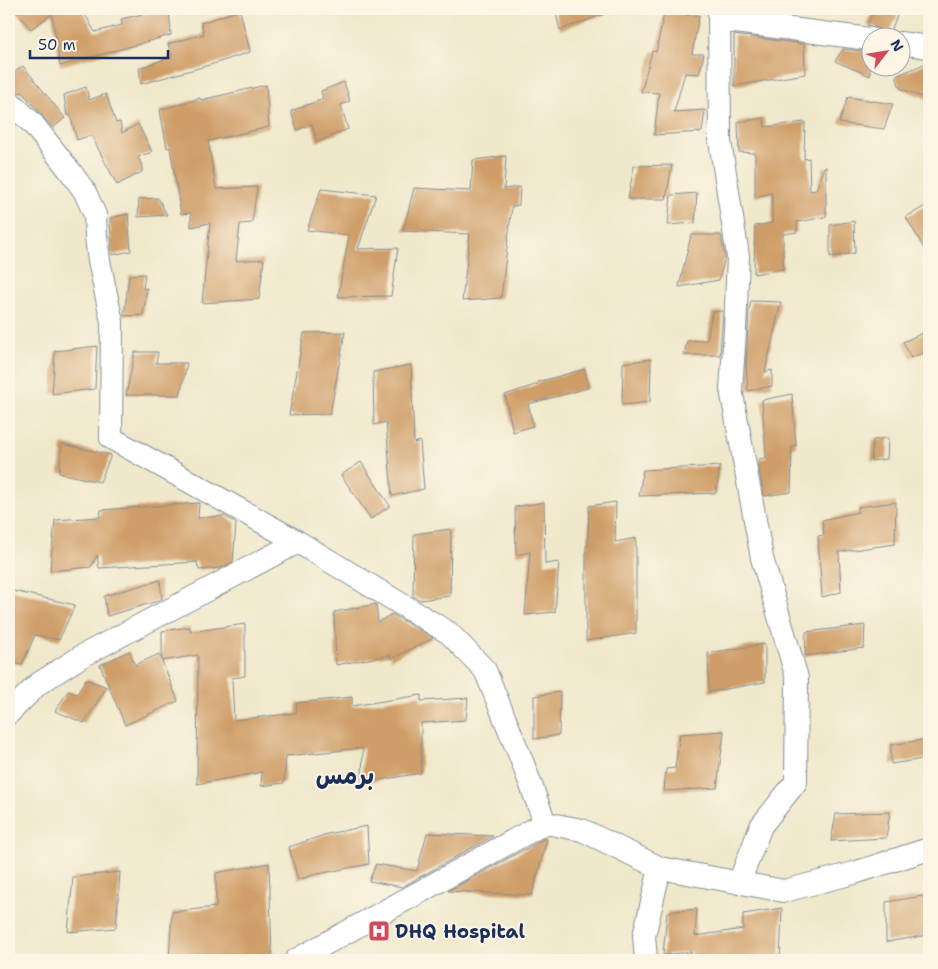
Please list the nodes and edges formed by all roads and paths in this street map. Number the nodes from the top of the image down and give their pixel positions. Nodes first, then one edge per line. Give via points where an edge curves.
1 (719, 14) edge
2 (860, 37) edge
3 (910, 44) edge
4 (929, 47) edge
5 (9, 101) edge
6 (298, 542) junction
7 (9, 713) edge
8 (545, 823) junction
9 (929, 849) edge
10 (660, 868) junction
11 (739, 882) junction
12 (296, 960) edge
13 (646, 960) edge

1 - 2 street
1 - 11 street via 720,141 738,256 730,389 762,558 796,678 796,782 761,826
3 - 4 street
5 - 6 street via 34,124 70,171 85,192 95,215 112,322 111,438
6 - 7 street via 82,656 38,684
6 - 8 street via 449,633 485,670
8 - 10 street via 582,830
8 - 12 street
9 - 11 street via 784,891
10 - 11 street
10 - 13 street via 644,936

